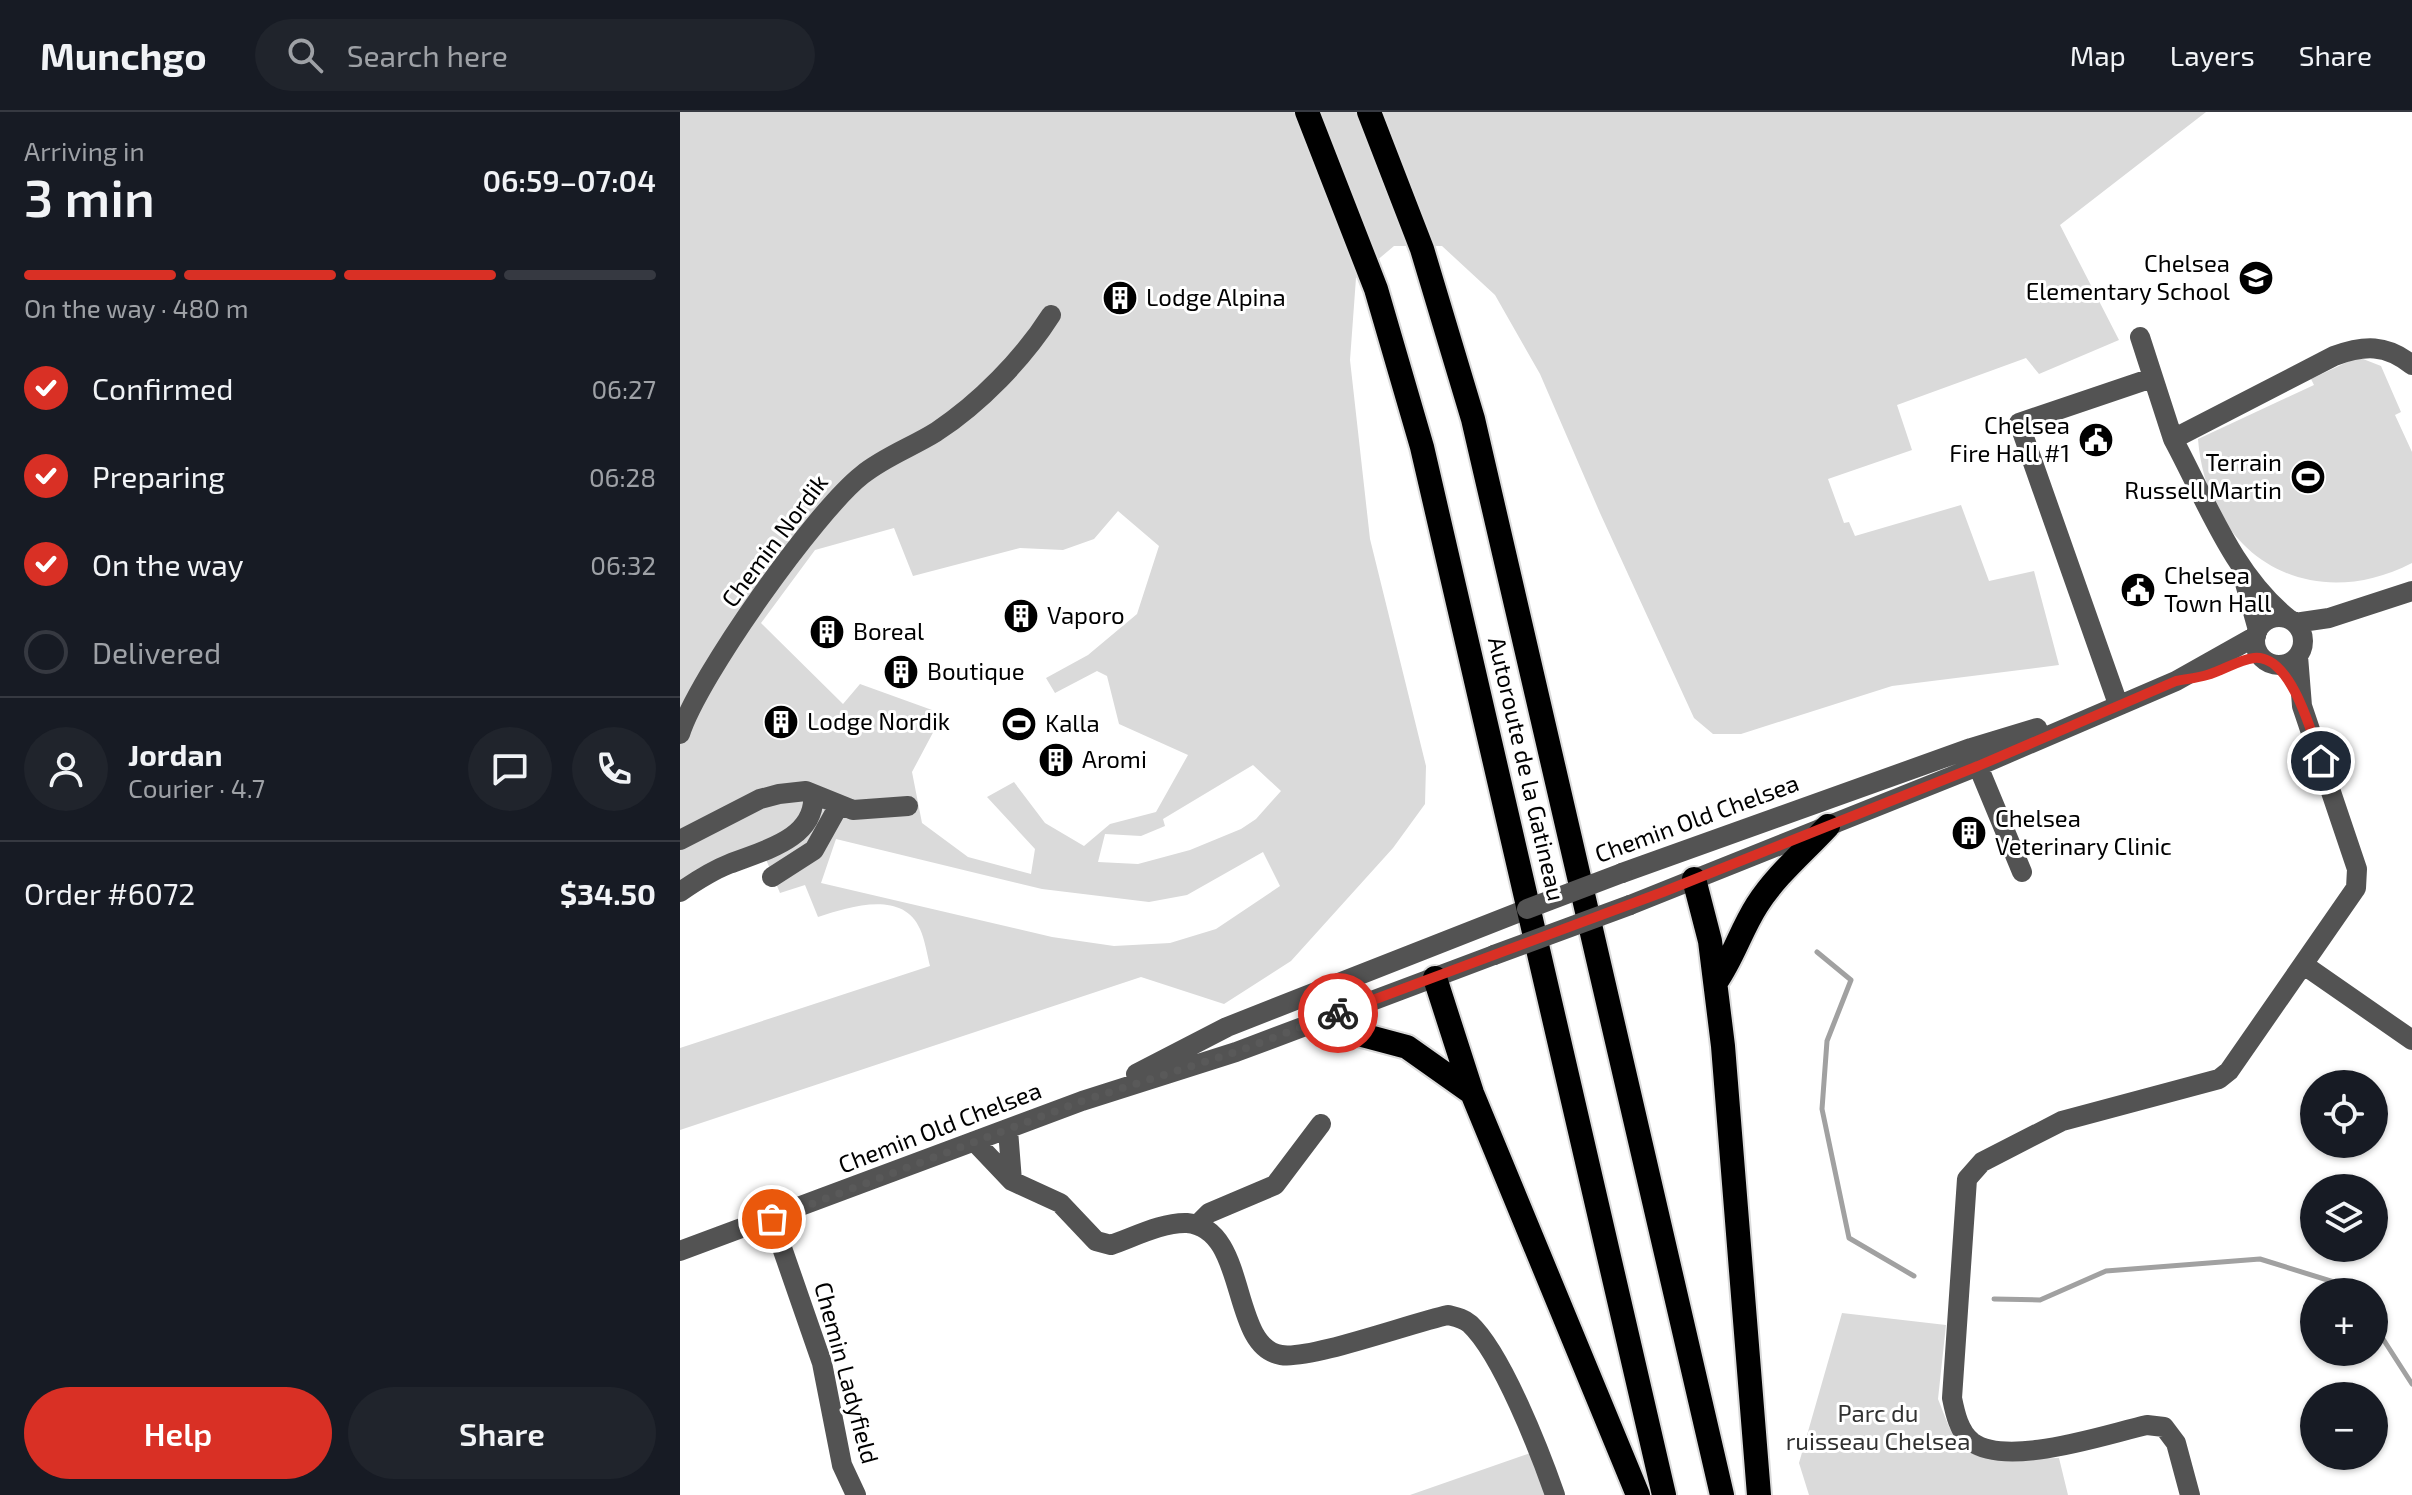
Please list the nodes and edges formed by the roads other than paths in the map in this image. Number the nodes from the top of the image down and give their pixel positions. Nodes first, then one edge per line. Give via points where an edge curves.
1 (1307, 112) edge
2 (1369, 112) edge
3 (1051, 315) dead end
4 (2140, 337) dead end
5 (2412, 365) edge
6 (2152, 378) junction
7 (2173, 439) junction
8 (2239, 564) junction
9 (2412, 591) edge
10 (2360, 609) junction
11 (2292, 621) junction
12 (2257, 633) junction
13 (2300, 652) junction
14 (2270, 662) junction
15 (2176, 681) junction
16 (2118, 704) junction
17 (2302, 706) junction
18 (680, 734) edge
19 (1978, 766) junction
20 (813, 794) junction
21 (908, 806) dead end
22 (838, 807) junction
23 (1828, 826) junction
24 (797, 833) junction
25 (680, 840) edge
26 (821, 854) junction
27 (1672, 855) junction
28 (2022, 872) dead end
29 (772, 877) dead end
30 (1694, 879) junction
31 (680, 892) edge
32 (1455, 937) junction
33 (2304, 965) junction
34 (1435, 978) junction
35 (1716, 982) junction
36 (1313, 1022) junction
37 (2412, 1040) edge
38 (1472, 1093) junction
39 (1082, 1101) junction
40 (1321, 1124) dead end
41 (1008, 1130) junction
42 (975, 1142) junction
43 (1012, 1181) junction
44 (772, 1219) junction
45 (1197, 1225) junction
46 (680, 1251) edge
47 (856, 1495) edge
48 (1555, 1495) edge
49 (1638, 1495) edge
50 (1664, 1495) edge
51 (1722, 1495) edge
52 (1759, 1495) edge
53 (2190, 1495) edge

1 - 50 highway, Autoroute de la Gatineau via 1363,252 1412,409
2 - 51 highway, Autoroute de la Gatineau via 1422,249 1476,433
3 - 18 street, Chemin Nordik via 1031,347 978,397 935,432 862,474 829,506 737,634
4 - 6 street
5 - 7 street via 2388,350 2359,347
6 - 7 street
6 - 16 street via 2019,423
7 - 8 street
8 - 11 street
8 - 12 street
9 - 10 street
10 - 11 street via 2316,621
10 - 13 street via 2321,630
11 - 12 street via 2274,618
11 - 13 street via 2303,636
12 - 14 street via 2256,648
12 - 15 street, Chemin Old Chelsea
13 - 14 street via 2290,663
13 - 17 street
14 - 15 street, Chemin Old Chelsea via 2254,658
14 - 17 street
15 - 16 street, Chemin Old Chelsea
16 - 19 street, Chemin Old Chelsea
16 - 27 street, Chemin Old Chelsea via 1971,748
17 - 33 street via 2358,878
19 - 23 street, Chemin Old Chelsea
19 - 28 street
20 - 22 street
20 - 24 street via 812,812
20 - 25 street via 800,791 760,799
21 - 22 street via 867,811
22 - 26 street
23 - 30 street, Chemin Old Chelsea
23 - 35 highway via 1763,896
24 - 26 street
24 - 31 street
26 - 29 street
27 - 30 street
27 - 32 street, Chemin Old Chelsea, bridge
30 - 34 street, Chemin Old Chelsea, bridge
30 - 35 highway
32 - 34 street
32 - 39 street, Chemin Old Chelsea via 1227,1027
33 - 37 street
33 - 53 street via 2219,1079 2062,1121 1982,1162 1967,1179 1952,1398 1964,1432 1985,1448 2013,1452 2147,1425 2164,1427 2176,1443
34 - 36 street, Chemin Old Chelsea
34 - 38 highway
35 - 52 highway
36 - 38 highway via 1407,1047
36 - 39 street, Chemin Old Chelsea
38 - 49 highway
39 - 41 street, Chemin Old Chelsea
40 - 45 street via 1275,1185 1209,1213
41 - 42 street, Chemin Old Chelsea
41 - 43 street
42 - 43 street
42 - 44 street, Chemin Old Chelsea
43 - 45 street via 1060,1203 1106,1246 1170,1225
44 - 46 street, Chemin Old Chelsea
44 - 47 street, Chemin Ladyfield via 822,1363 842,1465
45 - 48 street via 1220,1241 1254,1330 1278,1355 1306,1354 1448,1315 1463,1319 1483,1341 1534,1436

